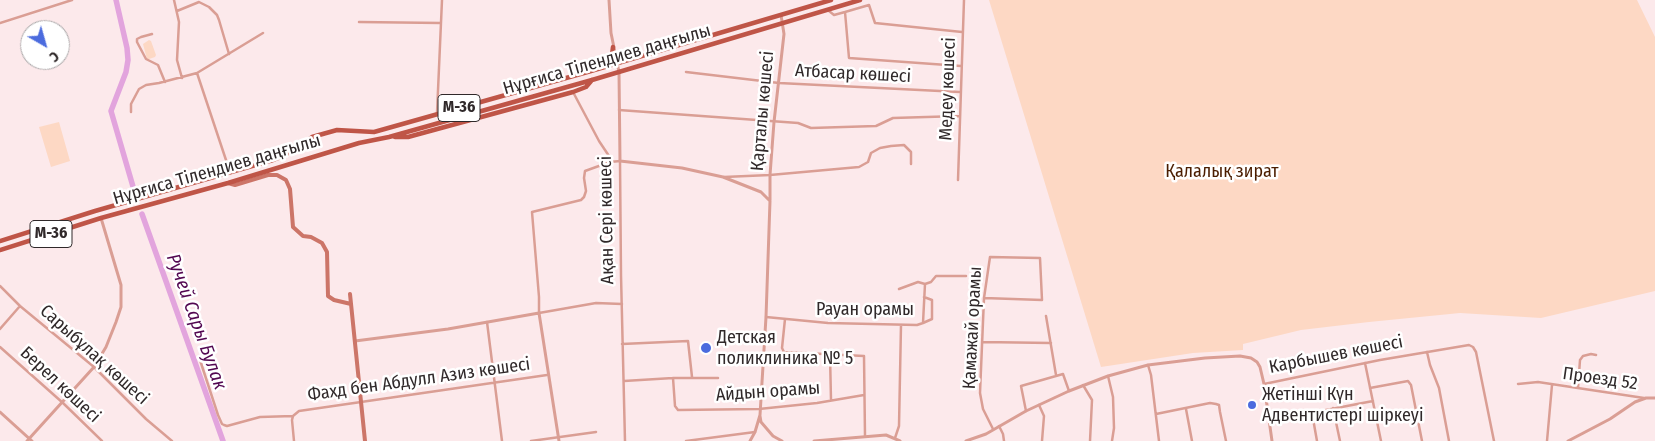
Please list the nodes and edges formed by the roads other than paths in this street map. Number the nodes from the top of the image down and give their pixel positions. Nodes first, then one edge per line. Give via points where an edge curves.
1 (72, 0) edge
2 (174, 0) edge
3 (442, 0) edge
4 (609, 0) edge
5 (831, 0) edge
6 (860, 0) edge
7 (964, 0) edge
8 (199, 1) edge
9 (828, 10) junction
10 (177, 11) junction
11 (845, 12) junction
12 (781, 15) junction
13 (359, 22) dead end
14 (0, 23) edge
15 (441, 23) junction
16 (782, 23) junction
17 (962, 32) junction
18 (263, 33) dead end
19 (152, 34) dead end
20 (613, 47) junction
21 (229, 54) junction
22 (617, 63) junction
23 (961, 66) junction
24 (591, 70) junction
25 (619, 72) junction
26 (686, 72) dead end
27 (197, 73) junction
28 (182, 78) junction
29 (592, 80) junction
30 (165, 82) junction
31 (779, 84) junction
32 (547, 92) junction
33 (573, 92) junction
34 (960, 92) junction
35 (563, 95) junction
36 (482, 101) junction
37 (484, 110) junction
38 (619, 110) junction
39 (131, 112) dead end
40 (437, 114) junction
41 (960, 116) junction
42 (774, 122) junction
43 (374, 132) junction
44 (389, 137) junction
45 (376, 140) junction
46 (620, 161) junction
47 (610, 162) junction
48 (911, 164) dead end
49 (230, 173) junction
50 (770, 175) junction
51 (723, 177) junction
52 (958, 180) dead end
53 (228, 183) junction
54 (169, 191) junction
55 (171, 199) junction
56 (770, 201) junction
57 (99, 209) junction
58 (101, 218) junction
59 (0, 241) edge
60 (0, 250) edge
61 (966, 276) dead end
62 (925, 284) junction
63 (0, 286) edge
64 (899, 289) dead end
65 (350, 294) dead end
66 (924, 297) junction
67 (984, 298) junction
68 (351, 304) junction
69 (622, 304) junction
70 (20, 306) junction
71 (539, 313) junction
72 (1046, 316) dead end
73 (766, 317) junction
74 (785, 319) junction
75 (488, 322) junction
76 (923, 323) junction
77 (901, 325) junction
78 (0, 329) edge
79 (355, 341) junction
80 (982, 342) junction
81 (1051, 343) junction
82 (622, 344) junction
83 (0, 347) edge
84 (1427, 352) junction
85 (830, 355) junction
86 (1596, 355) dead end
87 (200, 360) dead end
88 (1365, 363) junction
89 (1148, 365) junction
90 (94, 368) junction
91 (548, 375) junction
92 (1056, 376) junction
93 (1108, 376) junction
94 (673, 378) junction
95 (692, 378) junction
96 (718, 378) dead end
97 (624, 381) junction
98 (494, 382) junction
99 (1264, 384) junction
100 (1518, 384) dead end
101 (1083, 385) junction
102 (1552, 385) junction
103 (1370, 388) junction
104 (1578, 388) junction
105 (1069, 391) junction
106 (864, 395) junction
107 (1646, 398) junction
108 (1655, 398) edge
109 (831, 400) junction
110 (1373, 401) junction
111 (63, 403) junction
112 (362, 403) junction
113 (1039, 405) junction
114 (1333, 408) junction
115 (760, 409) junction
116 (1186, 409) junction
117 (1026, 412) junction
118 (1312, 413) junction
119 (0, 414) edge
120 (1156, 414) junction
121 (294, 415) junction
122 (760, 415) junction
123 (1269, 421) junction
124 (999, 426) junction
125 (993, 430) junction
126 (596, 432) dead end
127 (755, 432) junction
128 (864, 436) junction
129 (1575, 439) edge
130 (30, 440) edge
131 (559, 440) edge
132 (898, 440) edge
133 (102, 441) edge
134 (172, 441) edge
135 (294, 441) edge
136 (365, 441) edge
137 (502, 441) edge
138 (531, 441) edge
139 (625, 441) edge
140 (686, 441) edge
141 (750, 441) edge
142 (781, 441) edge
143 (814, 441) edge
144 (862, 441) edge
145 (966, 441) edge
146 (1004, 441) edge
147 (1042, 441) edge
148 (1090, 441) edge
149 (1112, 441) edge
150 (1159, 441) edge
151 (1192, 441) edge
152 (1226, 441) edge
153 (1272, 441) edge
154 (1317, 441) edge
155 (1340, 441) edge
156 (1381, 441) edge
157 (1422, 441) edge
158 (1449, 441) edge
159 (1494, 441) edge
160 (1547, 441) edge
161 (1568, 441) edge

1 - 14 street
2 - 10 street
3 - 15 street
4 - 20 street, Ақан Сері көшесі
5 - 12 main road, Нұрғиса Тілендиев даңғылы / M-36
6 - 9 main road, Нұрғиса Тілендиев даңғылы / M-36
7 - 17 street, Медеу көшесі
8 - 10 street
8 - 21 street via 216,15
9 - 11 street via 834,15
9 - 16 main road, Нұрғиса Тілендиев даңғылы / M-36
10 - 28 street via 177,60
11 - 17 street via 869,5 875,23
11 - 23 street via 849,58
12 - 16 street, Қарталы көшесі
12 - 22 main road, Нұрғиса Тілендиев даңғылы / M-36
13 - 15 street
15 - 40 street
16 - 25 main road, Нұрғиса Тілендиев даңғылы / M-36
16 - 31 street, Қарталы көшесі via 784,34
17 - 23 street, Медеу көшесі
18 - 21 street
19 - 30 street via 137,39 137,42 146,58 158,65
20 - 22 street, Ақан Сері көшесі
20 - 24 main road via 612,55
21 - 27 street
22 - 24 main road, Нұрғиса Тілендиев даңғылы / M-36
22 - 25 street, Ақан Сері көшесі
23 - 34 street, Медеу көшесі
24 - 36 main road, Нұрғиса Тілендиев даңғылы / M-36
25 - 29 main road, Нұрғиса Тілендиев даңғылы / M-36
25 - 38 street, Ақан Сері көшесі
26 - 31 street, Атбасар көшесі
27 - 28 street
27 - 49 street
28 - 30 street
29 - 32 main road, Нұрғиса Тілендиев даңғылы / M-36
29 - 33 main road via 586,87
30 - 39 street via 146,84 140,89 131,104
31 - 34 street, Атбасар көшесі
31 - 42 street, Қарталы көшесі
32 - 35 main road
32 - 37 main road, Нұрғиса Тілендиев даңғылы / M-36
33 - 35 main road
33 - 47 street
34 - 41 street, Медеу көшесі
35 - 44 main road via 408,137
36 - 37 main road
36 - 40 main road, Нұрғиса Тілендиев даңғылы / M-36
37 - 44 main road, Нұрғиса Тілендиев даңғылы / M-36
38 - 42 street
38 - 46 street, Ақан Сері көшесі
40 - 43 main road, Нұрғиса Тілендиев даңғылы / M-36
41 - 42 street via 893,118 876,126 811,128 798,123
41 - 52 street, Медеу көшесі
42 - 50 street, Қарталы көшесі
43 - 45 main road
43 - 49 main road, Нұрғиса Тілендиев даңғылы / M-36 via 337,130 312,137 284,156
44 - 45 main road, Нұрғиса Тілендиев даңғылы / M-36
45 - 53 main road, Нұрғиса Тілендиев даңғылы / M-36
46 - 47 street, Қарталы көшесі
46 - 51 street, Қарталы көшесі via 682,168
46 - 69 street, Ақан Сері көшесі
47 - 71 street, Қарталы көшесі via 585,171 586,191 581,200 532,212
48 - 50 street via 911,152 904,145 890,146 871,154 868,162 859,167
49 - 54 main road, Нұрғиса Тілендиев даңғылы / M-36
50 - 51 street
50 - 56 street, Қарталы көшесі
51 - 56 street, Қарталы көшесі via 761,192
53 - 55 main road, Нұрғиса Тілендиев даңғылы / M-36
53 - 68 main road via 235,185 268,175 286,180 290,189 293,227 303,236 322,243 327,252 328,296
54 - 55 main road
54 - 57 main road, Нұрғиса Тілендиев даңғылы / M-36
55 - 58 main road, Нұрғиса Тілендиев даңғылы / M-36
56 - 73 street, Қарталы көшесі
57 - 58 main road
57 - 59 main road, M-36
58 - 60 main road, M-36
58 - 90 street via 122,291 116,322
61 - 62 street, Рауан орамы via 936,276
62 - 64 street via 918,282
62 - 66 street, Рауан орамы
63 - 70 street, Сарыбұлақ көшесі
65 - 68 main road
66 - 76 street, Рауан орамы
66 - 76 street via 932,300 932,319
67 - 67 street, Қамажай орамы via 990,257 1040,258 1042,300
67 - 80 street, Қамажай орамы
68 - 79 main road
69 - 71 street via 596,303
69 - 82 street, Ақан Сері көшесі
70 - 78 street
70 - 90 street, Сарыбұлақ көшесі
71 - 75 street
71 - 91 street
72 - 81 street
73 - 74 street, Рауан орамы
73 - 115 street, Қарталы көшесі
74 - 77 street, Рауан орамы
74 - 85 street via 783,351
75 - 79 street
75 - 98 street
76 - 77 street, Рауан орамы
77 - 132 street
79 - 112 main road
80 - 81 street
80 - 125 street, Қамажай орамы via 980,393
81 - 92 street
82 - 95 street via 688,341
82 - 97 street, Ақан Сері көшесі
83 - 111 street, Берел көшесі
84 - 88 street, Карбышев көшесі
84 - 158 street via 1440,388
84 - 159 street, Карбышев көшесі via 1473,347
85 - 106 street via 864,356
85 - 109 street
86 - 104 street via 1583,356 1580,360
87 - 121 street, Фахд бен Абдулл Азиз көшесі via 222,424 227,426 260,417
88 - 99 street, Карбышев көшесі
88 - 103 street
89 - 93 street, Карбышев көшесі
89 - 99 street, Карбышев көшесі via 1248,356 1260,367
89 - 120 street
90 - 111 street
90 - 134 street, Сарыбұлақ көшесі
91 - 98 street, Фахд бен Абдулл Азиз көшесі
91 - 131 street
92 - 105 street via 1063,374
92 - 117 street via 1021,386
93 - 101 street, Карбышев көшесі
93 - 149 street via 1113,397
94 - 95 street
94 - 97 street
94 - 115 street, Айдын орамы via 678,410
95 - 96 street
97 - 139 street, Ақан Сері көшесі
98 - 112 street, Фахд бен Абдулл Азиз көшесі
98 - 137 street
99 - 123 street
100 - 102 street, Проезд 52 via 1538,382
101 - 105 street, Карбышев көшесі
101 - 148 street via 1092,400
102 - 104 street, Проезд 52
102 - 160 street
103 - 110 street
103 - 157 street via 1408,381
104 - 107 street, Проезд 52
105 - 113 street, Карбышев көшесі
106 - 109 street, Айдын орамы
106 - 128 street
107 - 108 street
107 - 129 street
109 - 115 street, Айдын орамы
110 - 114 street
110 - 156 street
111 - 130 street
111 - 133 street, Берел көшесі
112 - 121 street, Фахд бен Абдулл Азиз көшесі via 298,411
112 - 136 main road
113 - 117 street, Карбышев көшесі
113 - 147 street via 1044,416
114 - 118 street
114 - 155 street
115 - 122 street, Қарталы көшесі
116 - 120 street
116 - 151 street
116 - 152 street via 1210,403 1219,405
117 - 124 street, Карбышев көшесі
118 - 123 street
118 - 154 street
119 - 130 street
120 - 150 street
121 - 135 street
122 - 127 street, Қарталы көшесі
122 - 142 street via 761,422
123 - 153 street
124 - 125 street, Карбышев көшесі
124 - 146 street
125 - 145 street, Карбышев көшесі
126 - 131 street
127 - 140 street
127 - 141 street, Қарталы көшесі
128 - 132 street via 886,435
128 - 143 street
128 - 144 street
129 - 161 street
131 - 138 street

